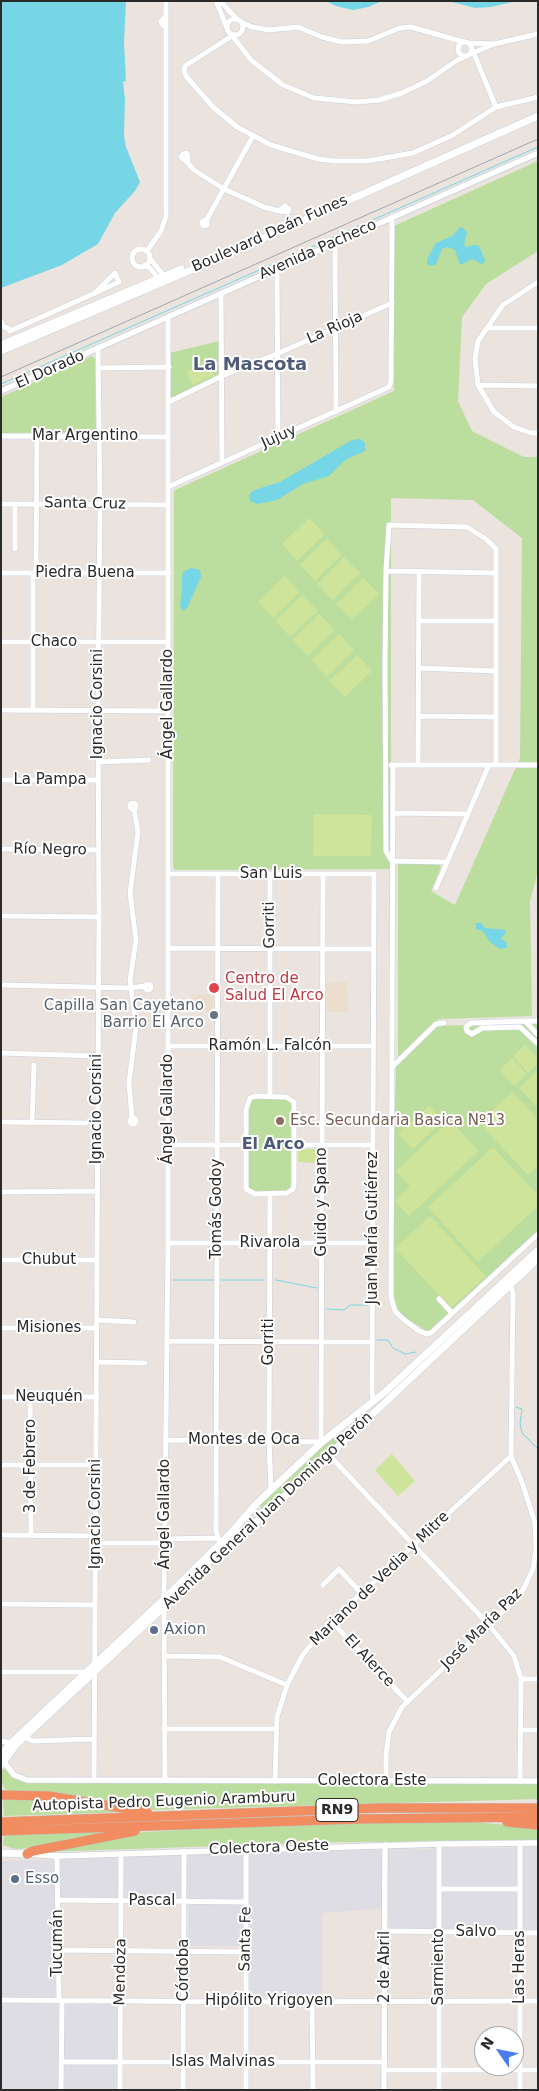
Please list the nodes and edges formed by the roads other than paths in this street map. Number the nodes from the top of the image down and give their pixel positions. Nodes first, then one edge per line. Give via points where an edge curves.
1 (166, 1) edge
2 (216, 1) edge
3 (220, 1) edge
4 (239, 20) junction
5 (252, 27) junction
6 (241, 32) junction
7 (230, 33) junction
8 (538, 34) edge
9 (454, 41) junction
10 (466, 42) junction
11 (494, 44) junction
12 (238, 45) junction
13 (459, 50) junction
14 (471, 52) junction
15 (456, 61) junction
16 (538, 97) edge
17 (496, 107) junction
18 (538, 111) edge
19 (538, 116) edge
20 (253, 136) junction
21 (538, 153) edge
22 (188, 162) dead end
23 (224, 189) junction
24 (279, 211) dead end
25 (392, 217) junction
26 (207, 219) dead end
27 (336, 242) junction
28 (148, 254) junction
29 (145, 265) junction
30 (277, 269) junction
31 (162, 278) junction
32 (538, 282) edge
33 (95, 293) junction
34 (221, 294) junction
35 (392, 303) junction
36 (168, 318) junction
37 (2, 325) edge
38 (336, 328) junction
39 (487, 328) junction
40 (538, 328) edge
41 (10, 331) junction
42 (13, 340) junction
43 (1, 345) edge
44 (98, 348) junction
45 (1, 350) edge
46 (279, 353) junction
47 (169, 367) junction
48 (99, 368) junction
49 (222, 376) junction
50 (478, 385) junction
51 (538, 386) edge
52 (1, 391) edge
53 (169, 402) junction
54 (336, 412) junction
55 (538, 433) edge
56 (1, 436) edge
57 (37, 436) junction
58 (99, 436) junction
59 (168, 436) junction
60 (278, 438) junction
61 (222, 463) junction
62 (168, 488) junction
63 (1, 504) edge
64 (15, 504) junction
65 (36, 504) junction
66 (100, 505) junction
67 (168, 505) junction
68 (15, 549) dead end
69 (386, 571) junction
70 (419, 572) junction
71 (1, 573) edge
72 (35, 573) junction
73 (99, 573) junction
74 (169, 573) junction
75 (496, 574) junction
76 (419, 621) junction
77 (496, 621) junction
78 (1, 642) edge
79 (34, 642) junction
80 (98, 642) junction
81 (168, 642) junction
82 (419, 668) junction
83 (496, 670) junction
84 (1, 710) edge
85 (34, 710) junction
86 (98, 710) junction
87 (168, 711) junction
88 (419, 716) junction
89 (496, 717) junction
90 (149, 760) dead end
91 (98, 762) junction
92 (385, 764) junction
93 (418, 764) junction
94 (393, 765) junction
95 (489, 765) junction
96 (496, 765) junction
97 (538, 765) edge
98 (1, 780) edge
99 (98, 780) junction
100 (134, 809) dead end
101 (394, 813) junction
102 (467, 814) junction
103 (1, 849) edge
104 (98, 850) junction
105 (393, 861) junction
106 (447, 862) junction
107 (168, 874) junction
108 (218, 874) junction
109 (270, 874) junction
110 (323, 874) junction
111 (374, 874) joint
112 (436, 888) dead end
113 (1, 916) edge
114 (99, 916) junction
115 (168, 948) junction
116 (218, 948) junction
117 (271, 948) junction
118 (322, 948) junction
119 (373, 948) junction
120 (1, 985) edge
121 (145, 986) dead end
122 (98, 987) junction
123 (130, 988) junction
124 (525, 1021) junction
125 (538, 1021) edge
126 (444, 1023) dead end
127 (538, 1035) edge
128 (538, 1044) edge
129 (168, 1046) junction
130 (218, 1046) junction
131 (271, 1046) junction
132 (322, 1046) junction
133 (373, 1046) junction
134 (1, 1054) edge
135 (97, 1056) junction
136 (34, 1065) dead end
137 (393, 1066) junction
138 (270, 1096) junction
139 (132, 1118) dead end
140 (1, 1122) edge
141 (32, 1122) junction
142 (86, 1123) dead end
143 (168, 1144) junction
144 (218, 1144) junction
145 (245, 1144) junction
146 (295, 1145) junction
147 (322, 1145) junction
148 (373, 1145) junction
149 (1, 1192) edge
150 (96, 1192) junction
151 (270, 1194) junction
152 (538, 1234) edge
153 (168, 1243) junction
154 (217, 1243) junction
155 (270, 1243) junction
156 (321, 1243) junction
157 (373, 1243) junction
158 (538, 1250) edge
159 (538, 1259) edge
160 (1, 1260) edge
161 (96, 1260) junction
162 (510, 1286) junction
163 (439, 1299) dead end
164 (452, 1314) junction
165 (96, 1320) junction
166 (134, 1322) dead end
167 (1, 1328) edge
168 (96, 1328) junction
169 (167, 1341) junction
170 (217, 1341) junction
171 (269, 1341) junction
172 (321, 1342) junction
173 (372, 1342) junction
174 (97, 1362) junction
175 (145, 1363) dead end
176 (1, 1397) edge
177 (30, 1397) junction
178 (97, 1398) junction
179 (374, 1402) junction
180 (337, 1429) junction
181 (346, 1439) junction
182 (165, 1440) junction
183 (217, 1440) junction
184 (269, 1440) junction
185 (321, 1441) junction
186 (329, 1455) junction
187 (511, 1456) junction
188 (1, 1465) edge
189 (31, 1465) junction
190 (96, 1465) junction
191 (271, 1490) junction
192 (256, 1504) junction
193 (265, 1515) junction
194 (1, 1535) edge
195 (31, 1535) junction
196 (96, 1536) junction
197 (165, 1541) junction
198 (219, 1541) junction
199 (96, 1543) junction
200 (413, 1545) junction
201 (323, 1585) dead end
202 (362, 1593) junction
203 (164, 1603) junction
204 (1, 1604) edge
205 (95, 1605) junction
206 (332, 1622) junction
207 (489, 1626) junction
208 (165, 1656) junction
209 (95, 1667) junction
210 (1, 1672) edge
211 (86, 1672) junction
212 (521, 1679) junction
213 (538, 1679) edge
214 (286, 1685) junction
215 (407, 1701) junction
216 (164, 1728) junction
217 (276, 1729) junction
218 (520, 1730) junction
219 (538, 1730) edge
220 (24, 1737) junction
221 (94, 1739) junction
222 (1, 1741) edge
223 (12, 1745) junction
224 (2, 1760) edge
225 (94, 1780) junction
226 (165, 1780) junction
227 (275, 1781) junction
228 (386, 1781) junction
229 (520, 1781) junction
230 (538, 1781) edge
231 (1, 1795) edge
232 (538, 1801) edge
233 (478, 1807) junction
234 (538, 1808) edge
235 (198, 1814) junction
236 (462, 1817) junction
237 (538, 1817) edge
238 (202, 1825) junction
239 (538, 1825) edge
240 (4, 1826) edge
241 (538, 1843) edge
242 (439, 1844) junction
243 (520, 1844) junction
244 (385, 1845) junction
245 (246, 1849) junction
246 (184, 1851) junction
247 (1, 1853) edge
248 (121, 1853) junction
249 (27, 1854) junction
250 (57, 1856) junction
251 (439, 1888) junction
252 (520, 1889) junction
253 (58, 1900) junction
254 (122, 1900) junction
255 (184, 1901) junction
256 (246, 1902) junction
257 (385, 1932) junction
258 (439, 1932) junction
259 (520, 1933) junction
260 (538, 1933) edge
261 (58, 1950) junction
262 (122, 1950) junction
263 (184, 1952) junction
264 (246, 1952) junction
265 (1, 2000) edge
266 (60, 2000) junction
267 (121, 2000) junction
268 (183, 2000) junction
269 (312, 2000) junction
270 (385, 2001) junction
271 (439, 2001) junction
272 (538, 2001) edge
273 (245, 2002) junction
274 (519, 2002) junction
275 (519, 2026) edge
276 (120, 2061) junction
277 (61, 2062) junction
278 (184, 2062) junction
279 (246, 2062) junction
280 (313, 2062) junction
281 (385, 2062) junction
282 (385, 2070) junction
283 (439, 2070) junction
284 (474, 2070) edge
285 (524, 2070) edge
286 (538, 2070) edge
287 (520, 2076) edge
288 (61, 2090) edge
289 (120, 2090) edge
290 (183, 2090) edge
291 (246, 2090) edge
292 (313, 2090) edge
293 (384, 2090) edge
294 (439, 2090) edge
295 (520, 2090) edge

1 - 28 street via 166,16 161,21 166,28 166,216
2 - 7 street
3 - 4 street
4 - 5 street
4 - 6 street
4 - 7 street via 230,21
5 - 6 street
5 - 9 street via 273,30 298,27 328,39 358,43 411,27
6 - 7 street
6 - 12 street
7 - 12 street
7 - 20 street via 188,64 184,71 213,107
8 - 11 street
9 - 10 street
9 - 13 street
10 - 11 street
10 - 13 street via 460,44
10 - 14 street
11 - 14 street
12 - 15 street via 283,85 314,98 342,102 368,102 402,94
13 - 14 street via 463,56
13 - 15 street
14 - 15 street
14 - 17 street
16 - 17 street
17 - 20 street via 438,143 384,160 318,159 286,151
18 - 31 main road, Boulevard Deán Funes
19 - 31 main road, Boulevard Deán Funes
20 - 23 street
21 - 25 street, Avenida Pacheco
22 - 23 street via 194,170
23 - 24 street
23 - 26 street
25 - 27 street, Avenida Pacheco
25 - 35 street
27 - 30 street, Avenida Pacheco
27 - 38 street
28 - 29 street
28 - 29 street via 138,249 132,255 136,266
28 - 31 street
29 - 31 street
30 - 34 street, Avenida Pacheco
30 - 46 street
31 - 42 main road, Boulevard Deán Funes
31 - 45 main road, Boulevard Deán Funes
32 - 39 street via 506,302
33 - 33 street via 108,280 115,274 119,282
33 - 41 street
34 - 36 street, Avenida Pacheco
34 - 49 street
35 - 38 street, La Rioja
35 - 54 street, Jujuy via 389,387
36 - 44 street, Avenida Pacheco
36 - 47 street, Ángel Gallardo
37 - 41 street
38 - 46 street, La Rioja
38 - 54 street
39 - 40 street
39 - 50 street via 476,348
41 - 42 street
42 - 43 main road, Boulevard Deán Funes
44 - 48 street, Ignacio Corsini
44 - 52 street, El Dorado
46 - 49 street, La Rioja
46 - 60 street
47 - 48 street
47 - 53 street, Ángel Gallardo
48 - 58 street, Ignacio Corsini
49 - 53 street, La Rioja
49 - 61 street
50 - 51 street
50 - 55 street via 494,412 506,422
53 - 59 street, Ángel Gallardo
54 - 60 street, Jujuy
56 - 57 street, Mar Argentino
57 - 58 street, Mar Argentino
57 - 65 street
58 - 59 street, Mar Argentino
58 - 66 street, Ignacio Corsini
59 - 62 street, Ángel Gallardo
60 - 61 street, Jujuy
61 - 62 street, Jujuy
62 - 67 street, Ángel Gallardo
63 - 64 street, Santa Cruz
64 - 65 street, Santa Cruz
64 - 68 street
65 - 66 street, Santa Cruz
65 - 72 street
66 - 67 street, Santa Cruz
66 - 73 street, Ignacio Corsini
67 - 74 street, Ángel Gallardo
69 - 70 street
69 - 75 street via 388,525 454,525 473,529 493,545 497,554
69 - 92 street
70 - 75 street
70 - 76 street
71 - 72 street, Piedra Buena
72 - 73 street, Piedra Buena
72 - 79 street
73 - 74 street, Piedra Buena
73 - 80 street, Ignacio Corsini
74 - 81 street, Ángel Gallardo
75 - 77 street
76 - 77 street
76 - 82 street
77 - 83 street
78 - 79 street, Chaco
79 - 80 street, Chaco
79 - 85 street
80 - 81 street, Chaco
80 - 86 street, Ignacio Corsini
81 - 87 street, Ángel Gallardo
82 - 83 street
82 - 88 street
83 - 89 street
84 - 85 street
85 - 86 street
86 - 87 street
86 - 91 street, Ignacio Corsini
87 - 107 street, Ángel Gallardo
88 - 89 street
88 - 93 street
89 - 96 street
90 - 91 street
91 - 99 street, Ignacio Corsini
92 - 94 street
92 - 105 street via 386,851
93 - 94 street
93 - 95 street
94 - 101 street
95 - 96 street
95 - 102 street
96 - 97 street
98 - 99 street, La Pampa
99 - 104 street, Ignacio Corsini
100 - 123 street via 138,832 130,900 136,940
101 - 102 street
101 - 105 street
102 - 106 street
103 - 104 street, Río Negro
104 - 114 street, Ignacio Corsini
105 - 106 street
105 - 137 street
106 - 112 street
107 - 108 street, San Luis
107 - 115 street, Ángel Gallardo
108 - 109 street, San Luis
108 - 116 street, Tomás Godoy
109 - 110 street, San Luis
109 - 117 street, Gorriti
110 - 111 street, San Luis
110 - 118 street, Guido y Spano
111 - 119 street, Juan María Gutiérrez
113 - 114 street
114 - 122 street, Ignacio Corsini
115 - 116 street
115 - 129 street, Ángel Gallardo
116 - 117 street
116 - 130 street, Tomás Godoy
117 - 118 street
117 - 131 street, Gorriti
118 - 119 street
118 - 132 street, Guido y Spano
119 - 133 street, Juan María Gutiérrez
120 - 122 street
121 - 123 street
122 - 123 street
122 - 135 street, Ignacio Corsini
123 - 139 street via 136,1032 129,1083
124 - 125 street
124 - 127 street
124 - 128 street via 471,1023 466,1030 474,1034 482,1028 520,1027
126 - 137 street via 436,1024
129 - 130 street, Ramón L. Falcón
129 - 143 street, Ángel Gallardo
130 - 131 street, Ramón L. Falcón
130 - 144 street, Tomás Godoy
131 - 132 street, Ramón L. Falcón
131 - 138 street, Gorriti
132 - 133 street, Ramón L. Falcón
132 - 147 street, Guido y Spano
133 - 148 street, Juan María Gutiérrez
134 - 135 street
135 - 150 street, Ignacio Corsini
136 - 141 street
137 - 164 street via 391,1298 399,1315 426,1334
138 - 145 street via 254,1096 247,1103
138 - 146 street via 286,1097 294,1102
140 - 141 street
141 - 142 street
143 - 144 street
143 - 153 street, Ángel Gallardo
144 - 145 street
144 - 154 street, Tomás Godoy
145 - 151 street via 246,1190
146 - 147 street
146 - 151 street via 293,1189 287,1193
147 - 148 street
147 - 156 street, Guido y Spano
148 - 157 street, Juan María Gutiérrez
149 - 150 street
150 - 161 street, Ignacio Corsini
151 - 155 street, Gorriti
152 - 164 street
153 - 154 street, Rivarola
153 - 169 street, Ángel Gallardo
154 - 155 street, Rivarola
154 - 170 street, Tomás Godoy
155 - 156 street, Rivarola
155 - 171 street, Gorriti
156 - 157 street, Rivarola
156 - 172 street, Guido y Spano
157 - 173 street, Juan María Gutiérrez
158 - 179 main road, Avenida General Juan Domingo Perón
159 - 162 main road, Avenida General Juan Domingo Perón
160 - 161 street, Chubut
161 - 165 street, Ignacio Corsini
162 - 181 main road, Avenida General Juan Domingo Perón
162 - 187 street, José María Paz via 513,1349
163 - 164 street
165 - 166 street
165 - 168 street, Ignacio Corsini
167 - 168 street, Misiones
168 - 174 street, Ignacio Corsini
169 - 170 street
169 - 182 street, Ángel Gallardo
170 - 171 street
170 - 183 street, Tomás Godoy
171 - 172 street
171 - 184 street, Gorriti
172 - 173 street
172 - 185 street, Guido y Spano
173 - 179 street, Juan María Gutiérrez
174 - 175 street
174 - 178 street, Ignacio Corsini
176 - 177 street, Neuquén
177 - 178 street, Neuquén
177 - 189 street, 3 de Febrero
178 - 190 street, Ignacio Corsini
179 - 180 main road, Avenida General Juan Domingo Perón
180 - 181 main road via 346,1432
180 - 185 main road, Avenida General Juan Domingo Perón
181 - 186 main road, Avenida General Juan Domingo Perón
182 - 183 street, Montes de Oca
182 - 197 street, Ángel Gallardo
183 - 184 street, Montes de Oca
183 - 198 street, Tomás Godoy via 216,1531
184 - 185 street, Montes de Oca
184 - 191 street, Gorriti
185 - 191 main road, Avenida General Juan Domingo Perón
186 - 193 main road, Avenida General Juan Domingo Perón
186 - 200 street
187 - 200 street, Mariano de Vedia y Mitre
187 - 207 street, José María Paz via 532,1512 536,1549 533,1569 524,1588
188 - 189 street
189 - 190 street
189 - 195 street, 3 de Febrero
190 - 196 street, Ignacio Corsini
191 - 192 main road, Avenida General Juan Domingo Perón
192 - 193 main road via 257,1512
192 - 198 main road, Avenida General Juan Domingo Perón
193 - 203 main road, Avenida General Juan Domingo Perón
194 - 195 street
195 - 196 street
196 - 199 street, Ignacio Corsini
197 - 198 street
197 - 199 street
197 - 203 street, Ángel Gallardo
198 - 203 main road, Avenida General Juan Domingo Perón
199 - 205 street, Ignacio Corsini
200 - 202 street, Mariano de Vedia y Mitre
200 - 207 street
201 - 202 street via 339,1569
202 - 206 street, Mariano de Vedia y Mitre
203 - 208 street, Ángel Gallardo
203 - 209 main road, Avenida General Juan Domingo Perón
204 - 205 street
205 - 209 street, Ignacio Corsini
206 - 214 street, Mariano de Vedia y Mitre via 302,1656
206 - 215 street, El Alerce
207 - 212 street via 514,1656
207 - 215 street, José María Paz
208 - 214 street via 220,1657
208 - 216 street, Ángel Gallardo
209 - 211 main road, Avenida General Juan Domingo Perón
209 - 220 main road, Avenida General Juan Domingo Perón
209 - 221 street, Ignacio Corsini
210 - 211 street
211 - 223 main road, Avenida General Juan Domingo Perón
212 - 213 street
212 - 218 street
214 - 217 street, Mariano de Vedia y Mitre
215 - 228 street, José María Paz via 389,1732
216 - 217 street
216 - 226 street, Ángel Gallardo
217 - 227 street, Mariano de Vedia y Mitre
218 - 219 street
218 - 229 street
220 - 221 street via 33,1741
220 - 223 main road, Avenida General Juan Domingo Perón
221 - 225 street, Ignacio Corsini
222 - 223 street
223 - 224 main road, Avenida General Juan Domingo Perón
224 - 225 street, Colectora Este via 14,1775 27,1780
225 - 226 street, Colectora Este
226 - 227 street, Colectora Este
227 - 228 street, Colectora Este
228 - 229 street, Colectora Este
229 - 230 street, Colectora Este
231 - 235 highway via 35,1795 131,1810
232 - 233 highway
233 - 234 highway, Autopista Pedro Eugenio Aramburu / RN9
233 - 235 highway, Autopista Pedro Eugenio Aramburu / RN9
235 - 240 highway, Autopista Pedro Eugenio Aramburu / RN9
236 - 237 highway, Autopista Pedro Eugenio Aramburu / RN9
236 - 238 highway, Autopista Pedro Eugenio Aramburu / RN9
236 - 239 highway
238 - 240 highway, Autopista Pedro Eugenio Aramburu / RN9
238 - 249 highway via 141,1830
241 - 243 street, Colectora Oeste
242 - 243 street, Colectora Oeste
242 - 244 street, Colectora Oeste
242 - 251 street, Sarmiento
243 - 252 street, Las Heras
244 - 245 street, Colectora Oeste
244 - 257 street, 2 de Abril
245 - 246 street, Colectora Oeste
245 - 256 street, Santa Fe
246 - 248 street, Colectora Oeste
246 - 255 street, Córdoba
247 - 249 main road, Colectora Oeste
248 - 250 street, Colectora Oeste
248 - 254 street, Mendoza
249 - 250 street, Colectora Oeste
250 - 253 street, Tucumán
251 - 252 street
251 - 258 street, Sarmiento
252 - 259 street, Las Heras
253 - 254 street, Pascal
253 - 261 street, Tucumán
254 - 255 street, Pascal
254 - 262 street, Mendoza
255 - 256 street, Pascal
255 - 263 street, Córdoba
256 - 264 street, Santa Fe
257 - 258 street, Salvo
257 - 270 street, 2 de Abril
258 - 259 street, Salvo
258 - 271 street, Sarmiento
259 - 260 street, Salvo
259 - 274 street, Las Heras
261 - 262 street
261 - 266 street, Tucumán
262 - 263 street
262 - 267 street, Mendoza
263 - 264 street
263 - 268 street, Córdoba
264 - 273 street, Santa Fe
265 - 266 street, Hipólito Yrigoyen
266 - 267 street, Hipólito Yrigoyen
266 - 277 street, Tucumán
267 - 268 street, Hipólito Yrigoyen
267 - 276 street, Mendoza
268 - 273 street, Hipólito Yrigoyen
268 - 278 street, Córdoba
269 - 270 street, Hipólito Yrigoyen
269 - 273 street, Hipólito Yrigoyen
269 - 280 street
270 - 271 street, Hipólito Yrigoyen
270 - 281 street, 2 de Abril
271 - 274 street, Hipólito Yrigoyen
271 - 283 street, Sarmiento
272 - 274 street, Hipólito Yrigoyen
273 - 279 street, Santa Fe
274 - 275 street, Las Heras
276 - 277 street, Islas Malvinas
276 - 278 street, Islas Malvinas
276 - 289 street, Mendoza
277 - 288 street, Tucumán
278 - 279 street, Islas Malvinas
278 - 290 street, Córdoba
279 - 280 street, Islas Malvinas
279 - 291 street, Santa Fe
280 - 281 street, Islas Malvinas
280 - 292 street
281 - 282 street, 2 de Abril
282 - 283 street
282 - 293 street, 2 de Abril
283 - 284 street
283 - 294 street, Sarmiento
285 - 286 street
287 - 295 street, Las Heras

